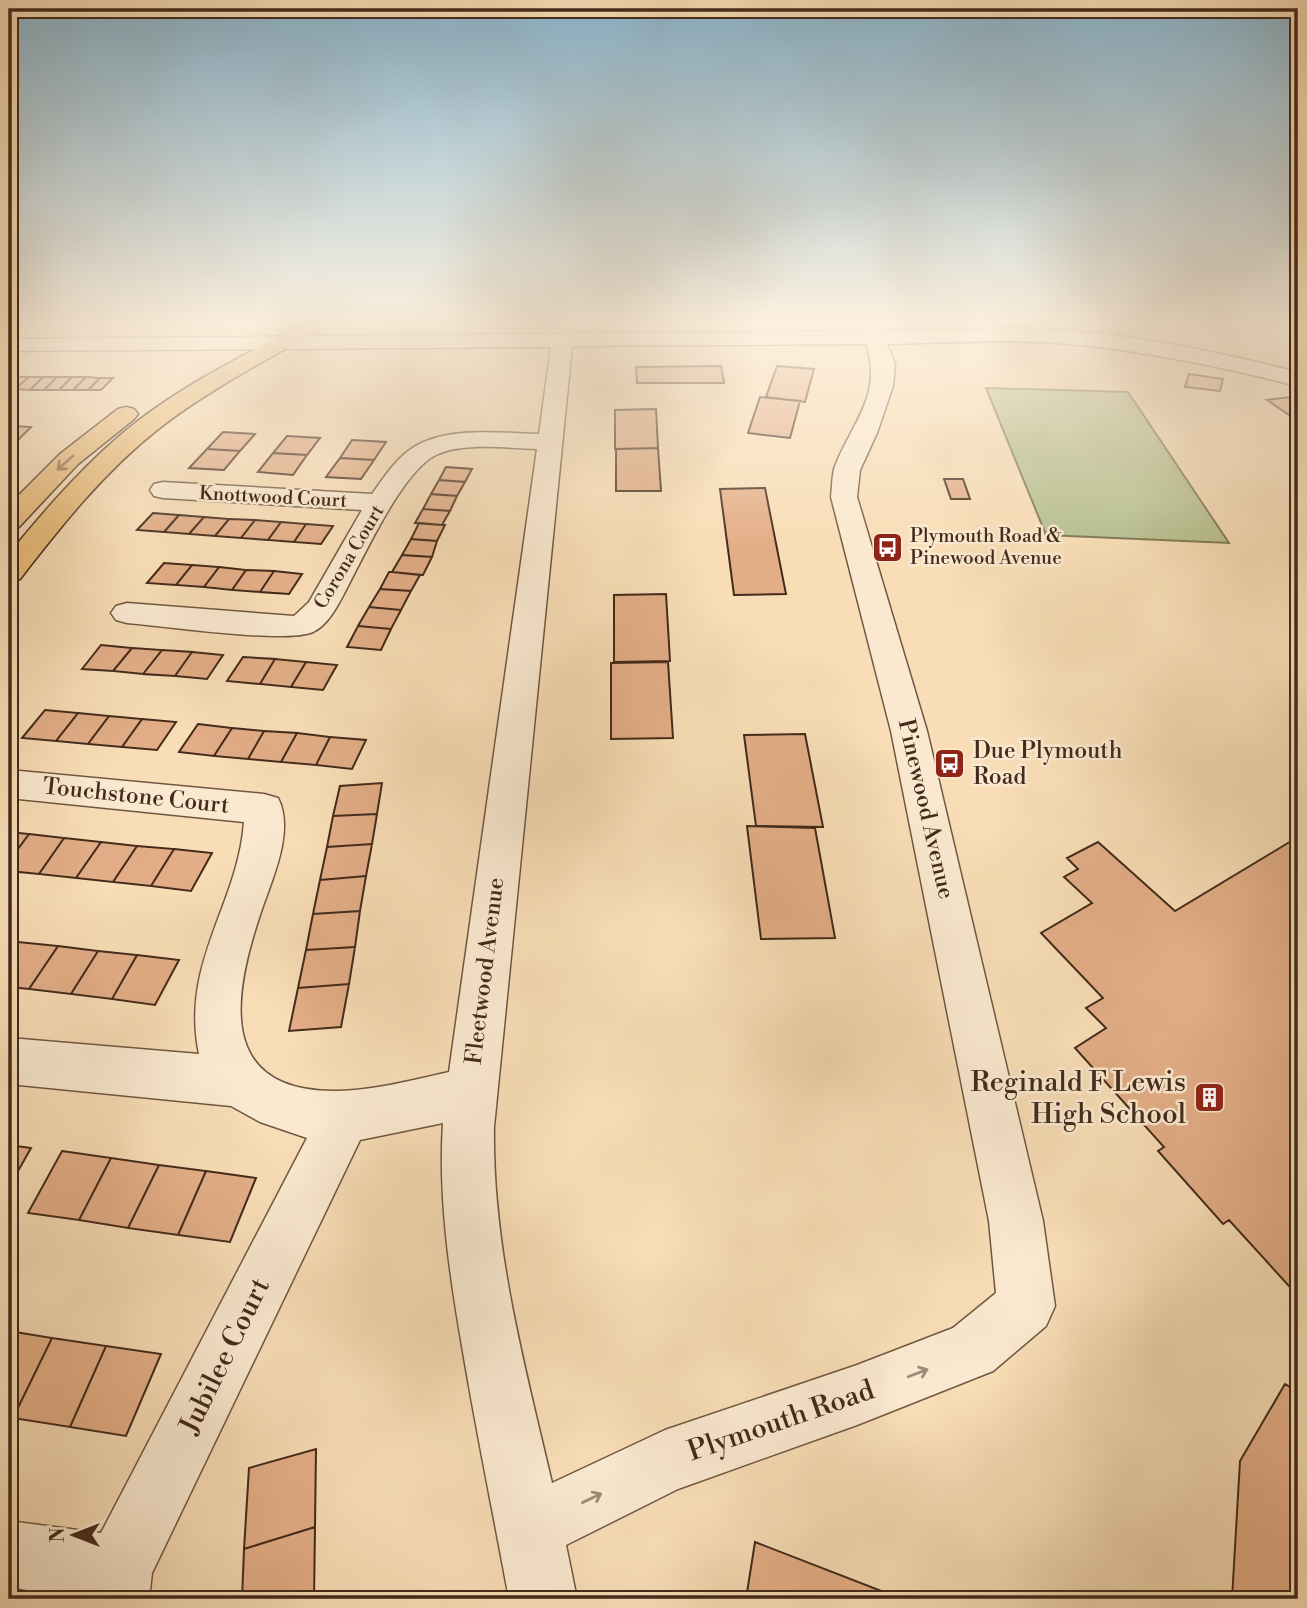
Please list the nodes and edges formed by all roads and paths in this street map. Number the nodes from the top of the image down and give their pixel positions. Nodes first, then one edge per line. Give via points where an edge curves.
1 (152, 397) edge
2 (187, 397) edge
3 (556, 397) edge
4 (878, 397) edge
5 (551, 442) junction
6 (163, 490) dead end
7 (382, 503) junction
8 (9, 521) edge
9 (9, 573) edge
10 (127, 613) dead end
11 (9, 784) edge
12 (9, 1061) edge
13 (236, 1082) junction
14 (471, 1093) junction
15 (345, 1116) junction
16 (1026, 1306) joint
17 (531, 1528) junction
18 (9, 1554) edge
19 (117, 1584) edge
20 (543, 1599) edge

1 -> 8 main road via 102,432
2 - 9 main road via 148,425 67,501
3 - 5 street, Fleetwood Avenue
4 - 16 street, Pinewood Avenue via 847,470 844,497 909,731 1016,1221
5 - 7 street, Corona Court via 481,442 428,449 404,467
5 - 14 street, Fleetwood Avenue
6 - 7 street, Knottwood Court
7 - 10 street, Corona Court via 321,608 304,624 288,627
11 - 13 street, Touchstone Court via 264,809 264,836 218,988 216,1022 222,1052
12 - 13 street
13 - 15 street via 293,1110
14 - 15 street
14 - 17 street, Fleetwood Avenue via 469,1185 485,1317
15 - 19 street, Jubilee Court
17 -> 16 street, Plymouth Road via 665,1462 972,1350
17 - 20 street, Fleetwood Avenue
18 - 19 street

